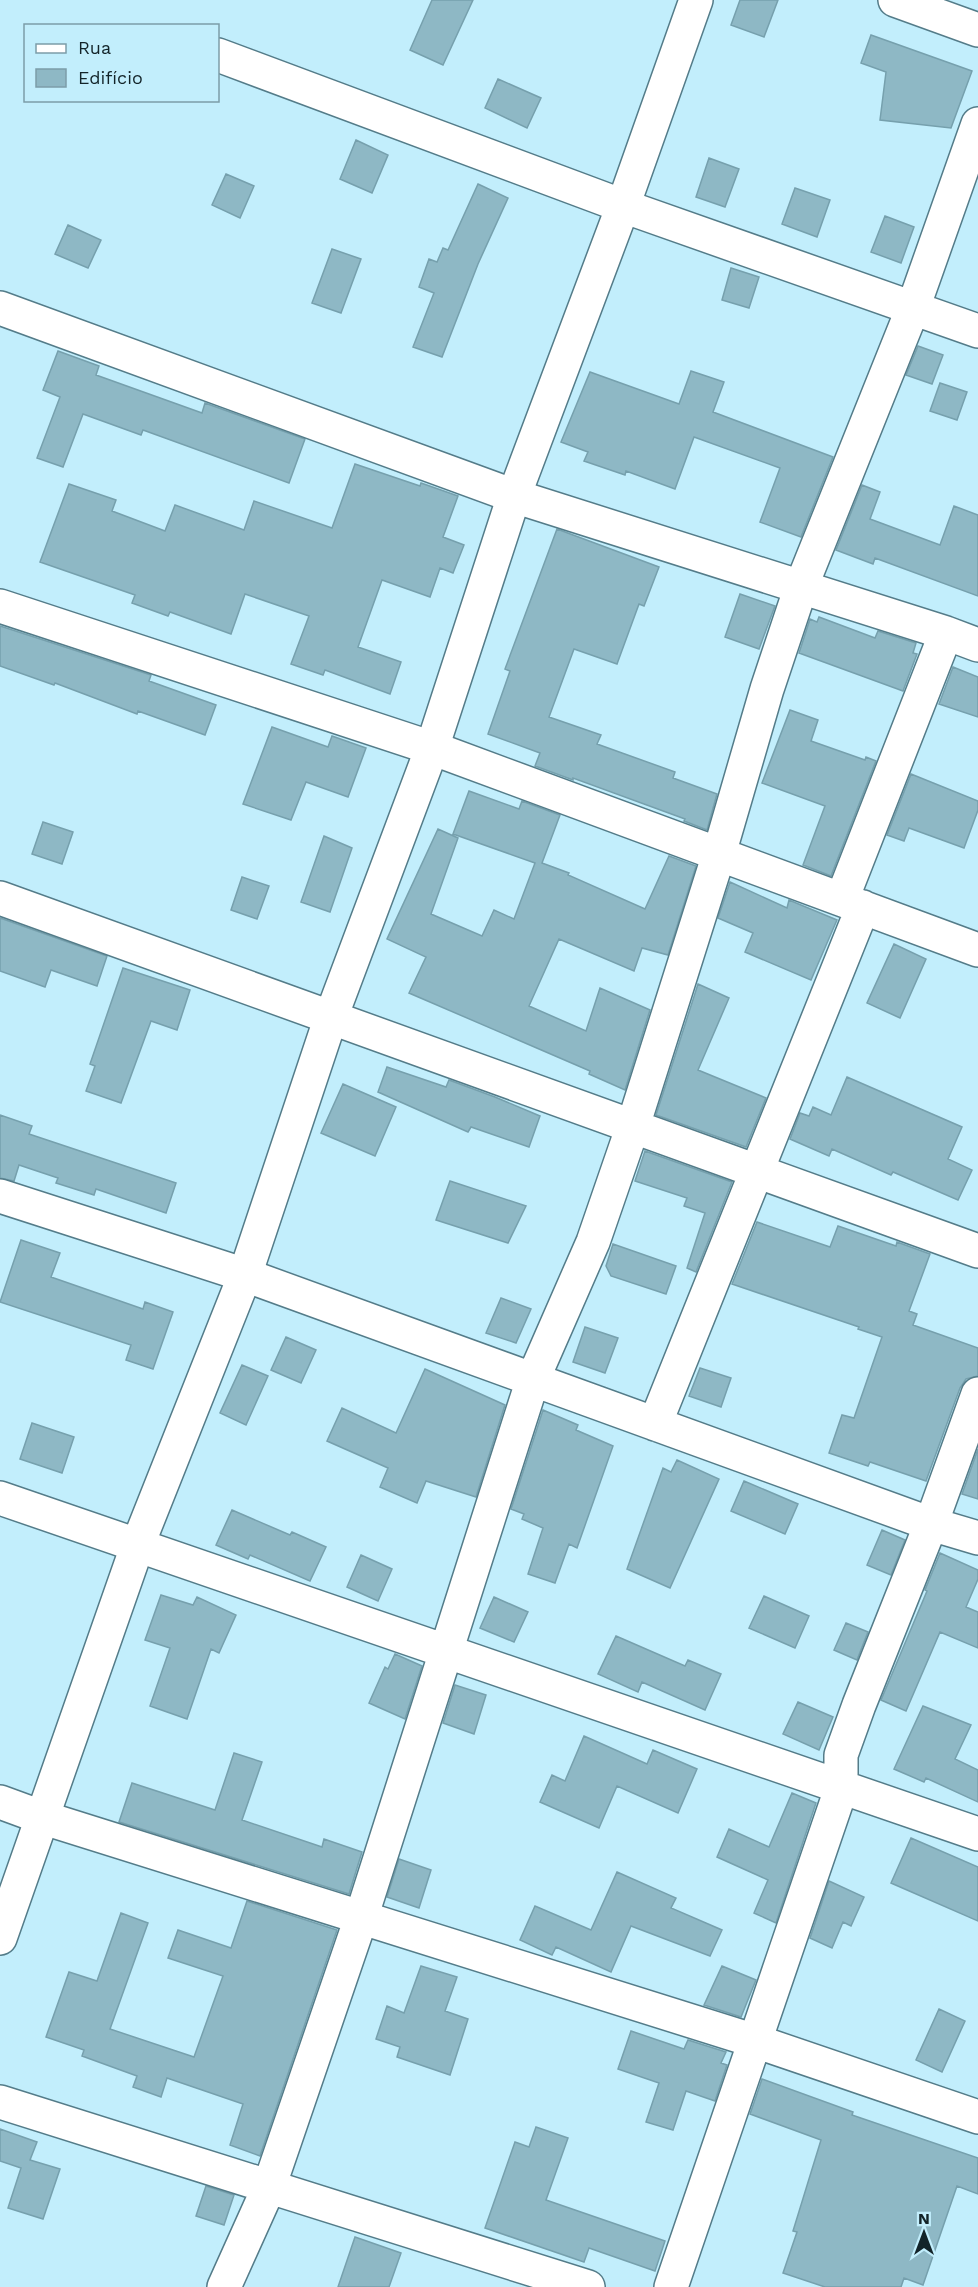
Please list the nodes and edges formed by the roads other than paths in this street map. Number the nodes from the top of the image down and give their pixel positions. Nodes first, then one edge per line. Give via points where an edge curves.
1 (696, 0) edge
2 (895, 0) edge
3 (978, 30) edge
4 (219, 55) edge
5 (978, 124) edge
6 (623, 206) junction
7 (0, 308) edge
8 (913, 308) junction
9 (978, 332) edge
10 (514, 496) junction
11 (801, 587) junction
12 (0, 606) edge
13 (946, 633) junction
14 (978, 645) edge
15 (432, 748) junction
16 (719, 854) junction
17 (0, 898) edge
18 (853, 903) junction
19 (978, 950) edge
20 (331, 1017) junction
21 (633, 1126) junction
22 (756, 1170) junction
23 (0, 1196) edge
24 (978, 1251) edge
25 (245, 1275) junction
26 (533, 1379) junction
27 (978, 1394) edge
28 (655, 1424) junction
29 (0, 1498) edge
30 (931, 1524) junction
31 (978, 1538) edge
32 (138, 1544) junction
33 (445, 1651) junction
34 (841, 1789) junction
35 (0, 1802) edge
36 (41, 1817) junction
37 (978, 1834) edge
38 (361, 1917) junction
39 (0, 1938) edge
40 (755, 2041) junction
41 (0, 2102) edge
42 (978, 2116) edge
43 (269, 2187) junction
44 (224, 2287) edge
45 (588, 2287) edge
46 (671, 2287) edge

1 - 6 street
2 - 3 street
4 - 6 street
5 - 8 street
6 - 8 street
6 - 10 street
7 - 10 street
8 - 9 street
8 - 11 street
10 - 11 street
10 - 15 street
11 - 13 street
11 - 16 street
12 - 15 street
13 - 14 street
13 - 18 street
15 - 16 street
15 - 20 street
16 - 18 street
16 - 21 street
17 - 20 street
18 - 19 street
18 - 22 street
20 - 21 street
20 - 25 street
21 - 22 street
21 - 26 street via 593,1242
22 - 24 street
22 - 28 street
23 - 25 street
25 - 26 street
25 - 32 street
26 - 28 street
26 - 33 street
27 - 30 street
28 - 30 street
29 - 32 street
30 - 31 street
30 - 34 street via 841,1755
32 - 33 street
32 - 36 street
33 - 34 street
33 - 38 street
34 - 37 street
34 - 40 street
35 - 36 street
36 - 38 street
36 - 39 street
38 - 40 street
38 - 43 street
40 - 42 street
40 - 46 street
41 - 43 street
43 - 44 street
43 - 45 street

